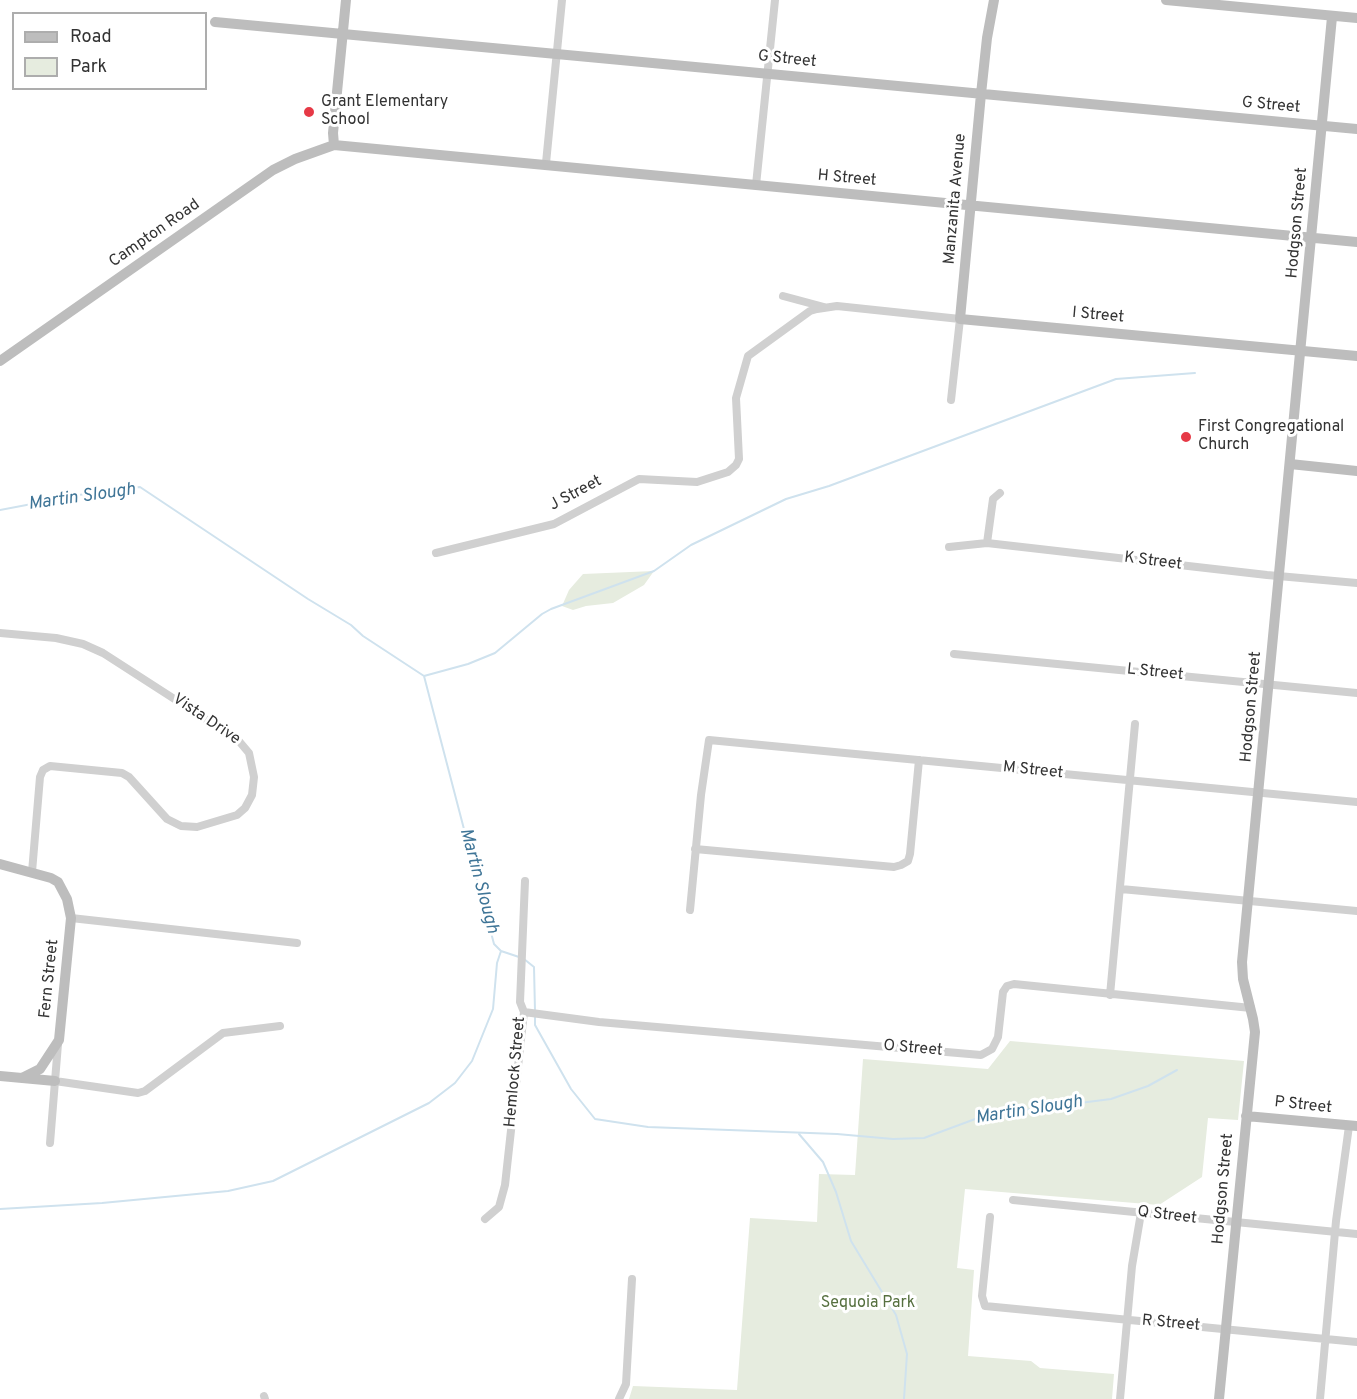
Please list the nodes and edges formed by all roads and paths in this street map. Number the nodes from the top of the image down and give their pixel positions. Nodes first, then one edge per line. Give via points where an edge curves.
1 (346, 0) edge
2 (562, 0) edge
3 (775, 0) edge
4 (994, 0) edge
5 (1166, 0) edge
6 (1332, 16) junction
7 (1357, 18) edge
8 (215, 22) dead end
9 (343, 34) junction
10 (557, 54) junction
11 (768, 74) junction
12 (981, 94) junction
13 (1323, 126) junction
14 (1357, 129) edge
15 (334, 144) junction
16 (546, 163) junction
17 (756, 185) junction
18 (970, 205) junction
19 (1312, 238) junction
20 (1357, 242) edge
21 (783, 296) dead end
22 (825, 307) junction
23 (960, 319) junction
24 (1300, 351) junction
25 (1357, 356) edge
26 (0, 361) edge
27 (951, 400) dead end
28 (1290, 464) junction
29 (1357, 471) edge
30 (1000, 493) dead end
31 (987, 543) junction
32 (949, 547) dead end
33 (436, 553) dead end
34 (1280, 576) junction
35 (1357, 583) edge
36 (0, 633) edge
37 (954, 654) dead end
38 (1269, 684) junction
39 (1357, 693) edge
40 (1136, 724) dead end
41 (919, 760) junction
42 (1131, 781) junction
43 (1259, 792) junction
44 (1357, 802) edge
45 (695, 849) junction
46 (0, 864) edge
47 (32, 872) junction
48 (525, 881) dead end
49 (1121, 889) junction
50 (1248, 901) junction
51 (690, 910) dead end
52 (1357, 911) edge
53 (71, 918) junction
54 (297, 943) dead end
55 (1110, 995) junction
56 (1251, 1008) junction
57 (524, 1012) junction
58 (280, 1026) dead end
59 (59, 1040) junction
60 (0, 1076) edge
61 (22, 1078) junction
62 (55, 1082) junction
63 (1246, 1116) junction
64 (1353, 1126) edge
65 (50, 1143) dead end
66 (1013, 1200) dead end
67 (1141, 1213) junction
68 (990, 1217) dead end
69 (485, 1219) dead end
70 (1236, 1223) junction
71 (1335, 1232) junction
72 (1357, 1234) edge
73 (632, 1279) dead end
74 (1127, 1320) junction
75 (1227, 1329) junction
76 (1326, 1339) junction
77 (1357, 1342) edge
78 (619, 1399) edge
79 (1120, 1399) edge
80 (1219, 1399) edge
81 (1320, 1399) edge

1 - 9 street
2 - 10 street
3 - 11 street
4 - 12 street, Manzanita Avenue
5 - 6 street
6 - 7 street
6 - 13 street, Hodgson Street
8 - 9 street, G Street
9 - 10 street, G Street
9 - 15 street
10 - 11 street, G Street
10 - 16 street
11 - 12 street, G Street
11 - 17 street
12 - 13 street, G Street
12 - 18 street, Manzanita Avenue
13 - 14 street, G Street
13 - 19 street, Hodgson Street
15 - 16 street, H Street
15 - 26 street, Campton Road via 273,170
16 - 17 street, H Street
17 - 18 street, H Street
18 - 19 street, H Street
18 - 23 street, Manzanita Avenue
19 - 20 street, H Street
19 - 24 street, Hodgson Street
21 - 22 street
22 - 23 street, I Street
22 - 33 street, J Street via 810,311 748,356 736,398 739,459 728,472 697,482 639,479 554,524
23 - 24 street, I Street
23 - 27 street, Manzanita Avenue
24 - 25 street, I Street
24 - 28 street, Hodgson Street
28 - 29 street
28 - 34 street, Hodgson Street
30 - 31 street via 993,499
31 - 32 street, K Street
31 - 34 street, K Street
34 - 35 street, K Street
34 - 38 street, Hodgson Street
36 - 47 street, Vista Drive via 56,638 103,653 238,740 249,753 254,777 252,795 245,808 237,815 197,827 167,819 122,773 50,766 40,777
37 - 38 street, L Street
38 - 39 street, L Street
38 - 43 street, Hodgson Street
40 - 42 street
41 - 42 street, M Street
41 - 45 street via 908,861 894,867
41 - 45 street, M Street via 709,740
42 - 43 street, M Street
42 - 49 street
43 - 44 street, M Street
43 - 50 street, Hodgson Street
45 - 51 street
46 - 47 street, Fern Street
47 - 53 street, Fern Street via 58,882
48 - 57 street, Hemlock Street via 520,1002
49 - 50 street
49 - 55 street
50 - 52 street
50 - 56 street, Hodgson Street via 1242,962
53 - 54 street
53 - 59 street, Fern Street
55 - 56 street, O Street
55 - 57 street, O Street via 1007,986 998,1037 992,1049 981,1054 599,1022
56 - 63 street, Hodgson Street via 1255,1032
57 - 69 street, Hemlock Street via 505,1185 499,1207
58 - 62 street via 223,1033 145,1091
59 - 61 street via 40,1069
59 - 62 street, Fern Street
60 - 61 street
61 - 62 street
62 - 65 street, Fern Street
63 - 64 street, P Street
63 - 70 street, Hodgson Street
64 - 71 street
66 - 67 street, Q Street
67 - 70 street, Q Street
67 - 74 street
68 - 74 street, R Street via 981,1296 985,1306
70 - 71 street, Q Street
70 - 75 street, Hodgson Street
71 - 72 street, Q Street
71 - 76 street
73 - 78 street via 626,1384
74 - 75 street, R Street
74 - 79 street
75 - 76 street, R Street
75 - 80 street, Hodgson Street
76 - 77 street, R Street
76 - 81 street

